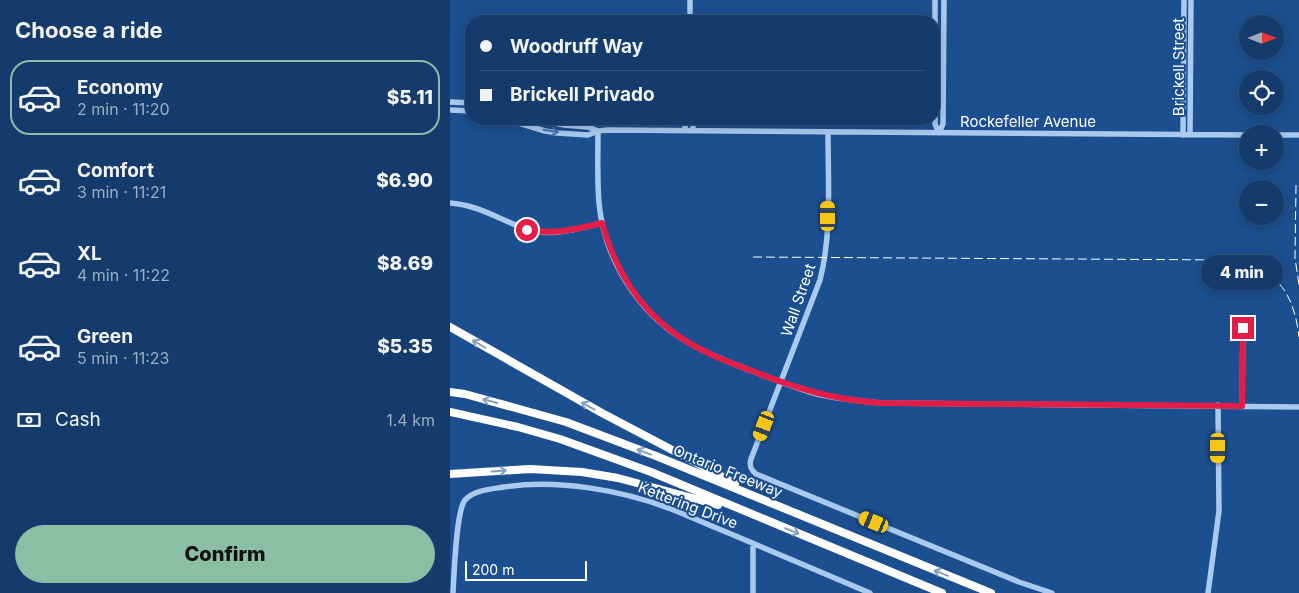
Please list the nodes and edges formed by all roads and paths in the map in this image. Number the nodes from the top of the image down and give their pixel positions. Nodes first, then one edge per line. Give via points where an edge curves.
1 (690, 0) edge
2 (935, 0) edge
3 (944, 0) edge
4 (1184, 0) edge
5 (1191, 0) edge
6 (690, 15) edge
7 (935, 15) edge
8 (450, 102) edge
9 (465, 102) edge
10 (450, 110) edge
11 (465, 111) edge
12 (525, 125) edge
13 (564, 125) edge
14 (685, 125) edge
15 (693, 125) edge
16 (935, 125) edge
17 (598, 131) junction
18 (685, 131) junction
19 (693, 131) junction
20 (828, 132) junction
21 (939, 133) junction
22 (1183, 135) junction
23 (1190, 135) junction
24 (1239, 135) edge
25 (1284, 135) edge
26 (1299, 135) edge
27 (450, 203) edge
28 (602, 223) junction
29 (450, 327) edge
30 (1243, 328) dead end
31 (781, 382) junction
32 (450, 392) edge
33 (1218, 405) junction
34 (1242, 406) junction
35 (1299, 407) edge
36 (450, 412) edge
37 (450, 474) edge
38 (754, 496) junction
39 (747, 512) junction
40 (753, 544) junction
41 (453, 593) edge
42 (753, 593) edge
43 (870, 593) edge
44 (942, 593) edge
45 (991, 593) edge
46 (1052, 593) edge
47 (1208, 593) edge

1 - 6 street
2 - 7 street
3 - 21 street via 943,124
4 - 22 street, Brickell Street
5 - 23 street, Brickell Street
8 - 9 street
10 - 11 street
12 -> 17 street, Rockefeller Avenue via 557,133 588,135
13 - 17 street, Rockefeller Avenue
14 - 18 street
15 - 19 street
16 - 21 street
17 - 18 street, Rockefeller Avenue
17 - 28 street
18 - 19 street, Rockefeller Avenue
19 - 20 street, Rockefeller Avenue
20 - 21 street, Rockefeller Avenue
20 - 31 street, Wall Street via 827,232 823,268
21 - 22 street, Rockefeller Avenue
22 - 23 street, Rockefeller Avenue
23 - 24 street, Rockefeller Avenue
25 - 26 street
27 - 28 street via 470,205 527,230 558,232
28 - 31 street via 622,275 658,320 705,352
38 -> 29 highway
30 - 34 street
31 - 33 street via 818,394 881,403
31 - 46 street, Wall Street via 751,459 751,469 756,474
38 -> 32 highway, Ontario Freeway via 566,422
33 - 34 street
33 - 47 street via 1219,511
34 - 35 street
36 - 39 highway, Ontario Freeway via 560,439
37 -> 39 highway via 530,469 582,472 634,482
45 -> 38 highway, Ontario Freeway
39 -> 44 highway, Ontario Freeway
40 - 41 street, Kettering Drive via 670,509 616,493 552,485 496,488 472,495 462,507
40 - 42 street
40 - 43 street, Kettering Drive

